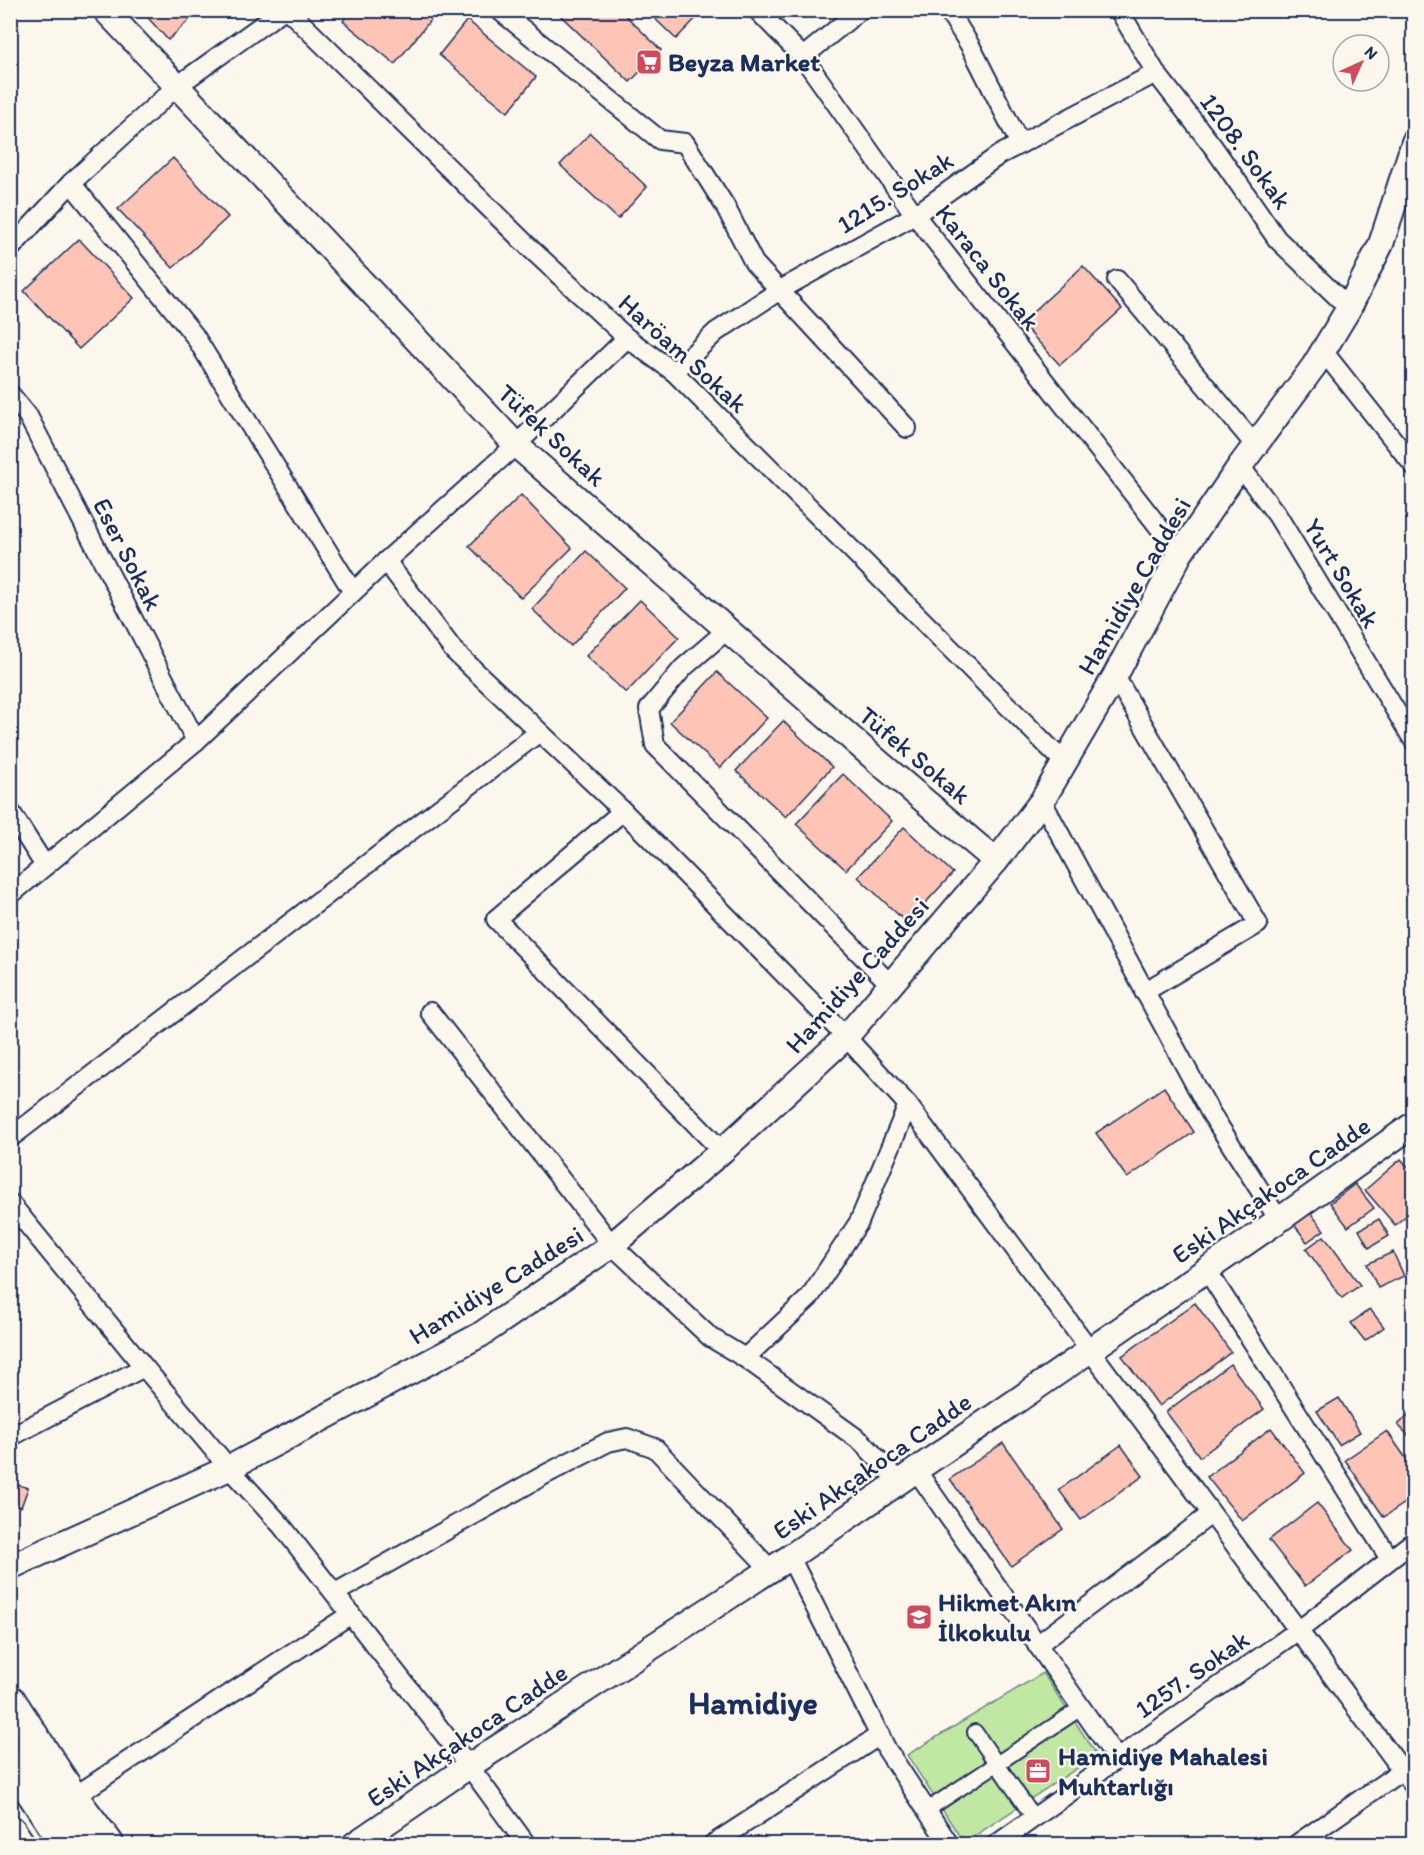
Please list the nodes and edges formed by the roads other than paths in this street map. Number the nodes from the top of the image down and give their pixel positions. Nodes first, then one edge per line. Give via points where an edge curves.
1 (105, 10) edge
2 (283, 10) edge
3 (288, 10) edge
4 (499, 10) edge
5 (757, 10) edge
6 (860, 10) edge
7 (948, 10) edge
8 (1119, 10) edge
9 (803, 57) junction
10 (1156, 73) junction
11 (177, 86) junction
12 (1020, 144) junction
13 (1413, 146) edge
14 (70, 183) junction
15 (915, 215) junction
16 (10, 249) edge
17 (1118, 280) dead end
18 (780, 290) junction
19 (1349, 308) junction
20 (627, 339) junction
21 (1323, 351) junction
22 (674, 372) junction
23 (10, 394) edge
24 (907, 428) dead end
25 (516, 445) junction
26 (1255, 445) junction
27 (1240, 465) junction
28 (1413, 466) edge
29 (1180, 554) junction
30 (386, 561) junction
31 (353, 592) junction
32 (727, 630) junction
33 (1115, 676) junction
34 (538, 733) junction
35 (196, 741) junction
36 (1413, 741) edge
37 (1065, 763) junction
38 (1042, 801) junction
39 (10, 811) edge
40 (623, 811) junction
41 (996, 861) junction
42 (45, 866) junction
43 (10, 895) edge
44 (891, 985) junction
45 (1144, 992) junction
46 (430, 1012) dead end
47 (846, 1036) junction
48 (908, 1104) junction
49 (1413, 1124) edge
50 (10, 1138) edge
51 (722, 1151) junction
52 (10, 1203) edge
53 (1279, 1220) junction
54 (612, 1245) junction
55 (1207, 1270) junction
56 (1089, 1351) junction
57 (744, 1358) junction
58 (144, 1367) junction
59 (10, 1437) edge
60 (229, 1468) junction
61 (908, 1476) junction
62 (1211, 1514) junction
63 (1413, 1541) edge
64 (1390, 1559) junction
65 (780, 1564) junction
66 (10, 1567) edge
67 (334, 1593) junction
68 (351, 1614) junction
69 (1297, 1631) junction
70 (1037, 1645) junction
71 (10, 1702) edge
72 (1081, 1708) junction
73 (975, 1732) dead end
74 (880, 1735) junction
75 (10, 1758) edge
76 (1117, 1759) junction
77 (996, 1765) junction
78 (469, 1766) junction
79 (1408, 1766) edge
80 (1413, 1786) edge
81 (72, 1798) junction
82 (39, 1802) junction
83 (927, 1810) junction
84 (1034, 1818) junction
85 (67, 1845) edge
86 (76, 1845) edge
87 (107, 1845) edge
88 (355, 1845) edge
89 (526, 1845) edge
90 (713, 1845) edge
91 (949, 1845) edge
92 (997, 1845) edge
93 (1297, 1845) edge

1 - 11 street, Tüfek Sokak
2 - 11 street
3 - 20 street, Haröam Sokak
4 - 18 street via 660,140 685,143 725,206 754,263
5 - 9 street, Karaca Sokak
6 - 9 street
7 - 12 street
8 - 10 street, 1208. Sokak
9 - 15 street, Karaca Sokak
10 - 12 street, 1215. Sokak
10 - 19 street, 1208. Sokak via 1278,239
11 - 14 street
11 - 25 street, Tüfek Sokak
12 - 15 street, 1215. Sokak
13 - 19 street, Hamidiye Caddesi via 1381,244
14 - 16 street
14 - 31 street via 194,335
15 - 18 street, 1215. Sokak
15 - 29 street, Karaca Sokak
17 - 26 street
18 - 22 street, 1215. Sokak via 716,332
18 - 24 street
19 - 21 street, Hamidiye Caddesi
20 - 22 street, Haröam Sokak
20 - 25 street
21 - 26 street, Hamidiye Caddesi
21 - 28 street
22 - 37 street, Haröam Sokak
23 - 35 street, Eser Sokak via 28,416
25 - 30 street
25 - 32 street, Tüfek Sokak
26 - 27 street, Hamidiye Caddesi
27 - 29 street, Hamidiye Caddesi
27 - 36 street, Yurt Sokak via 1277,515
29 - 33 street, Hamidiye Caddesi
30 - 31 street
30 - 34 street via 454,651
31 - 35 street
32 - 41 street, Tüfek Sokak
32 - 44 street via 683,668 649,709 655,746
33 - 37 street, Hamidiye Caddesi
33 - 45 street via 1258,924
34 - 40 street
34 - 50 street
35 - 42 street
37 - 38 street, Hamidiye Caddesi
38 - 41 street, Hamidiye Caddesi
38 - 45 street
39 - 42 street
40 - 47 street
40 - 51 street via 496,919
41 - 44 street, Hamidiye Caddesi
42 - 43 street
44 - 47 street, Hamidiye Caddesi
45 - 53 street via 1210,1112
46 - 54 street
47 - 48 street
47 - 51 street, Hamidiye Caddesi
48 - 56 street
48 - 57 street via 859,1222 809,1298
49 - 53 street, Eski Akçakoca Cadde
51 - 54 street, Hamidiye Caddesi
52 - 58 street
53 - 55 street, Eski Akçakoca Cadde
54 - 57 street via 710,1337
54 - 60 street, Hamidiye Caddesi via 480,1335
55 - 56 street, Eski Akçakoca Cadde
55 - 64 street
56 - 61 street, Eski Akçakoca Cadde
56 - 62 street
57 - 61 street
58 - 59 street
58 - 60 street
60 - 66 street, Hamidiye Caddesi
60 - 67 street via 281,1525
61 - 65 street, Eski Akçakoca Cadde
61 - 70 street
62 - 69 street
62 - 70 street
63 - 64 street, 1257. Sokak
64 - 69 street, 1257. Sokak
65 - 67 street via 655,1448 627,1438 608,1442 546,1474
65 - 74 street
65 - 78 street, Eski Akçakoca Cadde
67 - 68 street
68 - 78 street
68 - 81 street
69 - 76 street, 1257. Sokak
69 - 79 street
70 - 72 street
71 - 81 highway
72 - 76 street
72 - 77 street
73 - 77 street
74 - 83 street
74 - 90 street
75 - 82 highway
76 - 84 street, 1257. Sokak
77 - 83 street
77 - 84 street
78 - 88 street, Eski Akçakoca Cadde
78 - 89 street
79 - 80 street
79 - 93 street
81 - 87 highway
82 - 85 highway
82 - 86 highway
83 - 91 street
84 - 92 street, 1257. Sokak

